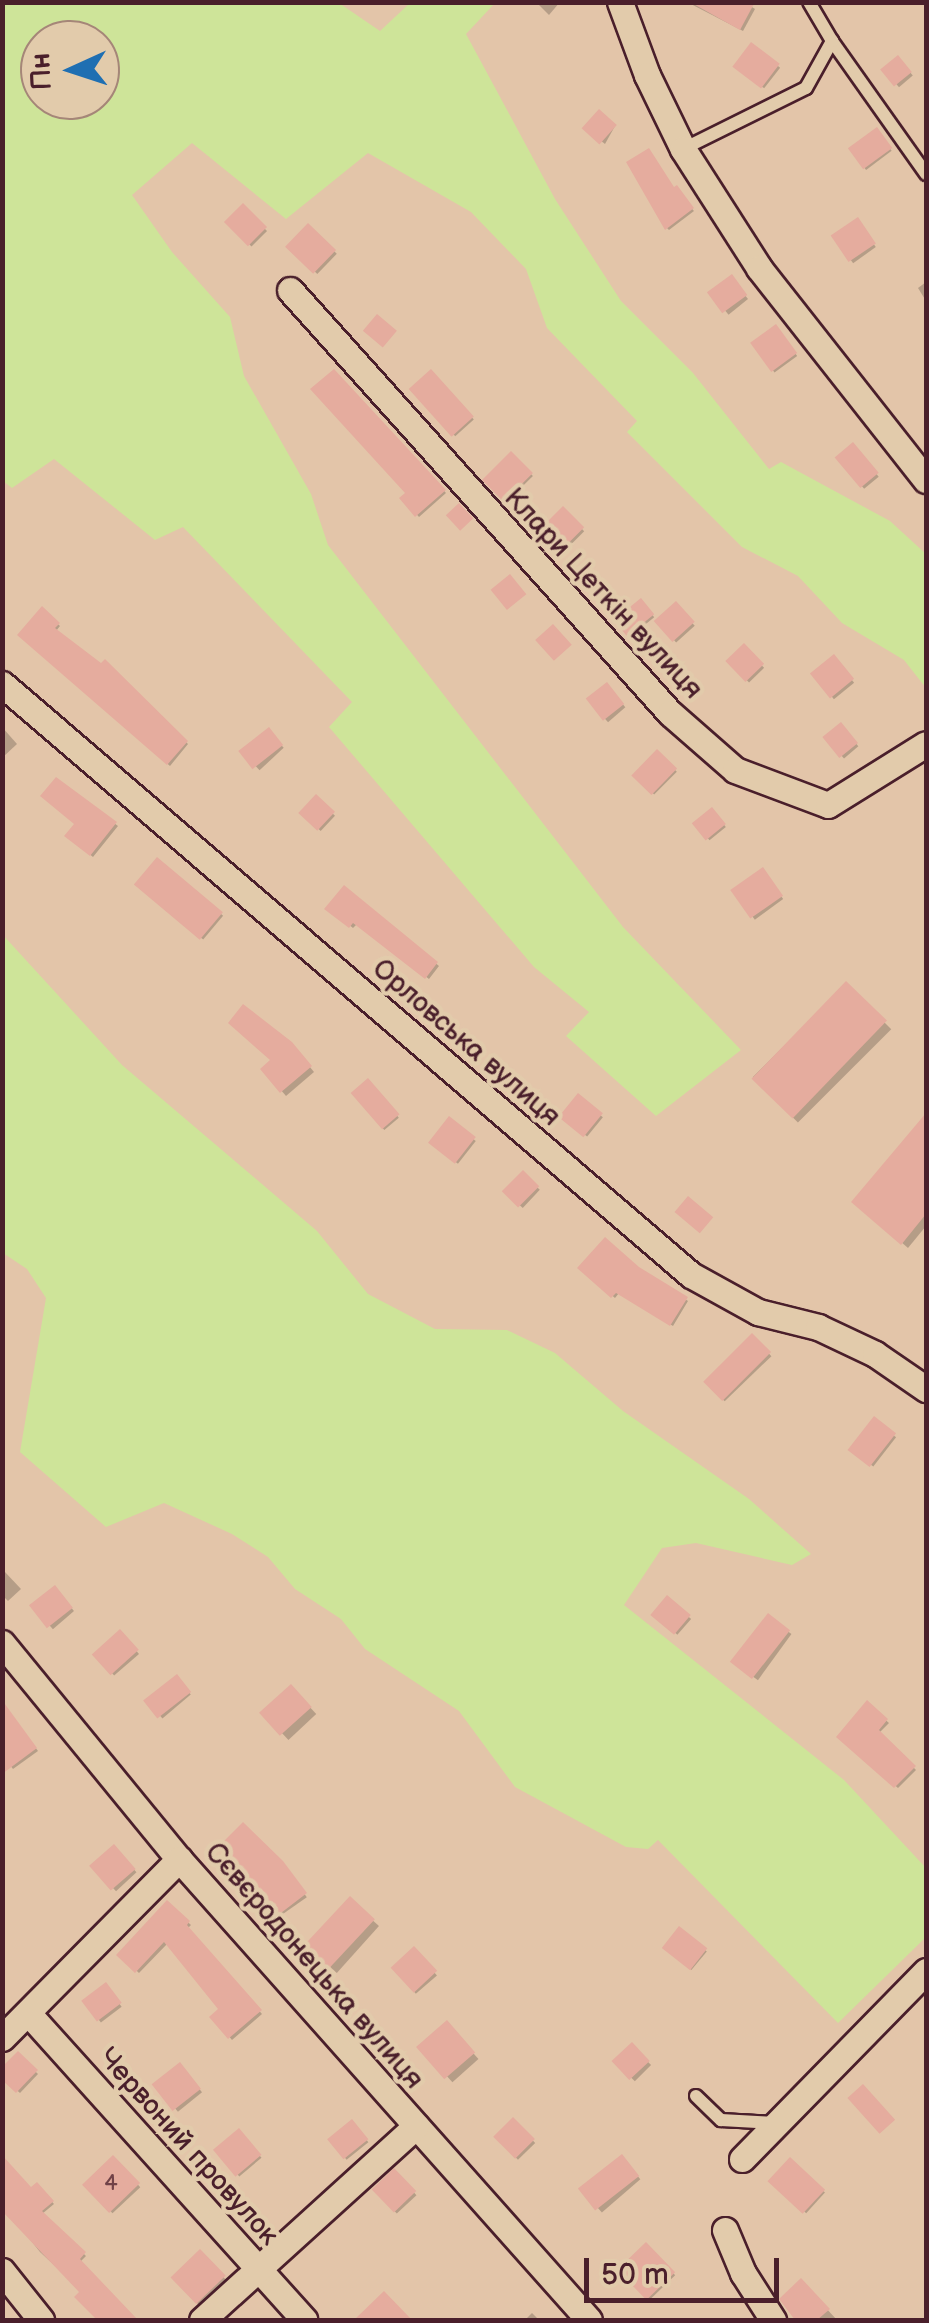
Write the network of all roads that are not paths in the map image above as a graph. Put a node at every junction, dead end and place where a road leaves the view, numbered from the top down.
1 (620, 2) edge
2 (809, 2) edge
3 (832, 41) junction
4 (683, 149) junction
5 (926, 174) edge
6 (290, 290) dead end
7 (926, 480) edge
8 (2, 684) edge
9 (926, 744) edge
10 (926, 1390) edge
11 (2, 1643) edge
12 (179, 1859) junction
13 (926, 1971) edge
14 (28, 2013) junction
15 (2, 2038) edge
16 (696, 2096) dead end
17 (777, 2123) junction
18 (416, 2126) junction
19 (742, 2160) dead end
20 (725, 2230) dead end
21 (255, 2268) junction
22 (2, 2271) edge
23 (41, 2320) edge
24 (202, 2320) edge
25 (304, 2320) edge
26 (590, 2320) edge
27 (773, 2320) edge

1 - 4 street
2 - 3 lane
3 - 4 lane
3 - 5 lane
4 - 7 street
6 - 9 street, Клари Цеткін вулиця
8 - 10 street, Орловська вулиця
11 - 12 street, Сєвєродонецька вулиця
12 - 14 street
12 - 18 street, Сєвєродонецька вулиця
13 - 17 street
14 - 15 street
14 - 21 street, Червоний провулок
16 - 17 lane
17 - 19 street
18 - 21 street
18 - 26 street, Сєвєродонецька вулиця
20 - 27 street
21 - 24 street
21 - 25 street, Червоний провулок
22 - 23 street

